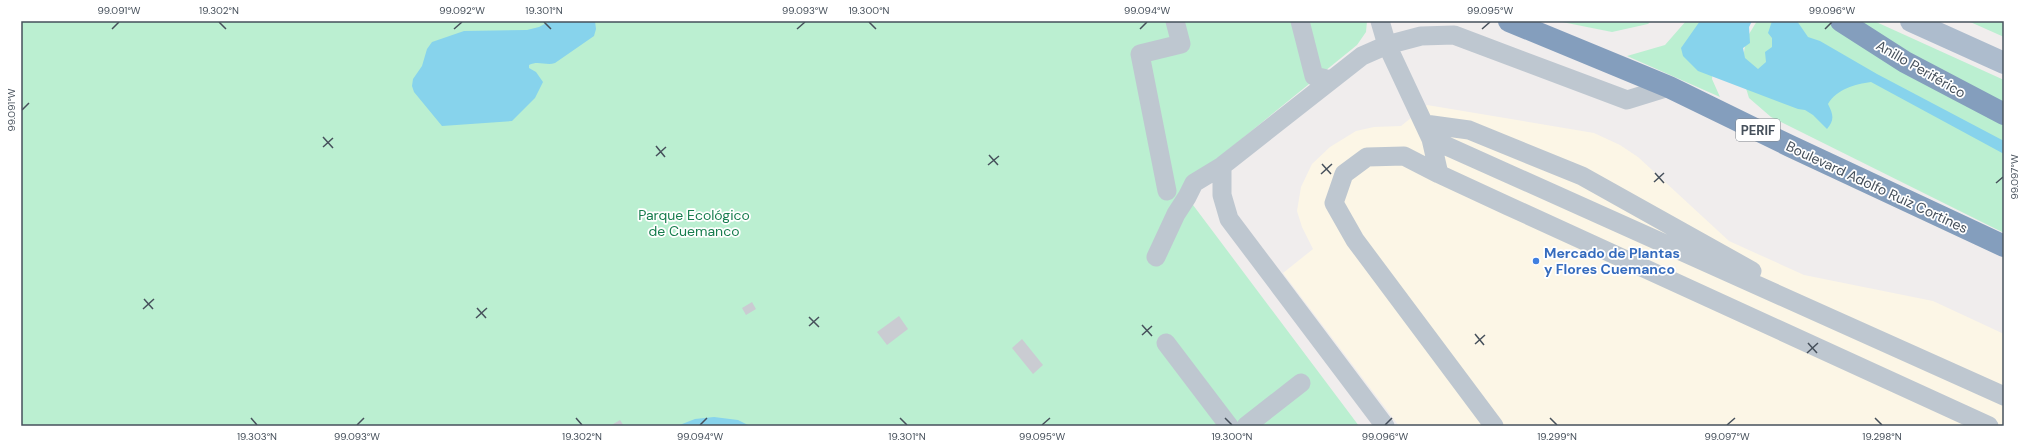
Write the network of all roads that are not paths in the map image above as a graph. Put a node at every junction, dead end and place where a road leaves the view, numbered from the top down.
1 (1176, 21) edge
2 (1300, 21) edge
3 (1380, 21) edge
4 (1509, 21) edge
5 (1911, 21) edge
6 (1842, 22) edge
7 (1387, 45) junction
8 (2004, 63) edge
9 (1331, 80) junction
10 (1669, 87) junction
11 (2004, 114) edge
12 (1428, 131) junction
13 (1543, 159) junction
14 (1222, 166) junction
15 (1439, 174) junction
16 (1531, 184) junction
17 (1596, 184) junction
18 (1167, 191) dead end
19 (1584, 208) junction
20 (2004, 246) edge
21 (1156, 257) dead end
22 (1782, 297) junction
23 (1166, 343) dead end
24 (1301, 383) dead end
25 (2004, 396) edge
26 (1229, 426) edge
27 (1246, 426) edge
28 (1385, 426) edge
29 (1494, 426) edge
30 (1990, 426) edge

1 - 18 street
2 - 9 street
3 - 7 street
4 - 10 highway, Boulevard Adolfo Ruiz Cortines / PERIF
5 - 8 main road
6 - 11 highway, Anillo Periférico
7 - 9 street
7 - 10 street
7 - 12 street
9 - 14 street
10 - 20 highway, Boulevard Adolfo Ruiz Cortines / PERIF
12 - 13 street
12 - 15 street
12 - 16 street
13 - 16 street
13 - 17 street
14 - 21 street
14 - 28 street
15 - 29 street
15 - 30 street
16 - 19 street
17 - 19 street
17 - 22 street
19 - 22 street
22 - 25 street
23 - 26 street
24 - 27 street

